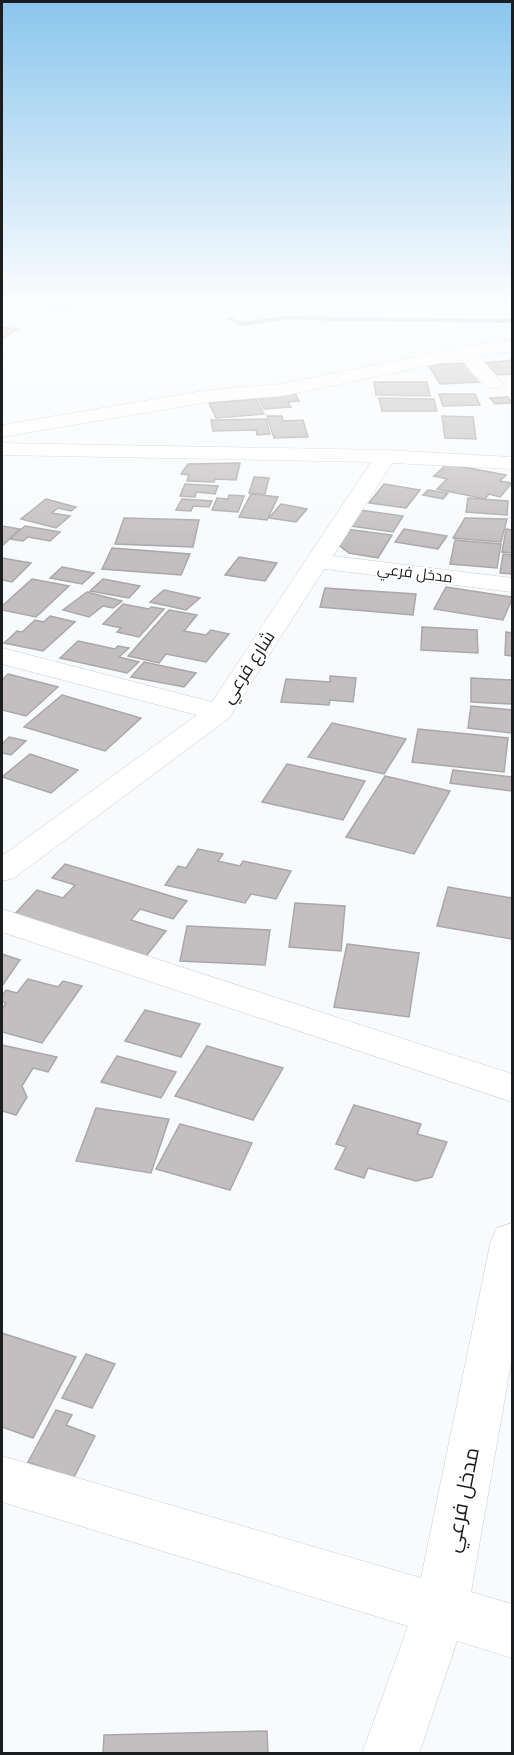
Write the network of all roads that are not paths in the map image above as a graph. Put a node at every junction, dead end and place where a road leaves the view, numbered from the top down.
1 (302, 386) edge
2 (2, 431) edge
3 (2, 449) edge
4 (386, 456) junction
5 (513, 464) edge
6 (317, 561) junction
7 (513, 585) edge
8 (2, 656) edge
9 (219, 712) junction
10 (2, 871) edge
11 (2, 920) edge
12 (513, 1088) edge
13 (513, 1240) edge
14 (2, 1479) edge
15 (441, 1610) junction
16 (513, 1631) edge
17 (390, 1754) edge

1 - 2 street
3 - 4 street
4 - 5 street
4 - 6 street, شارع فرعي
6 - 7 street, مدخل فرعي
6 - 9 street, شارع فرعي
8 - 9 street
9 - 10 street, شارع فرعي
11 - 12 street
13 - 15 street, مدخل فرعي
14 - 15 street
15 - 16 street
15 - 17 street, مدخل فرعي

